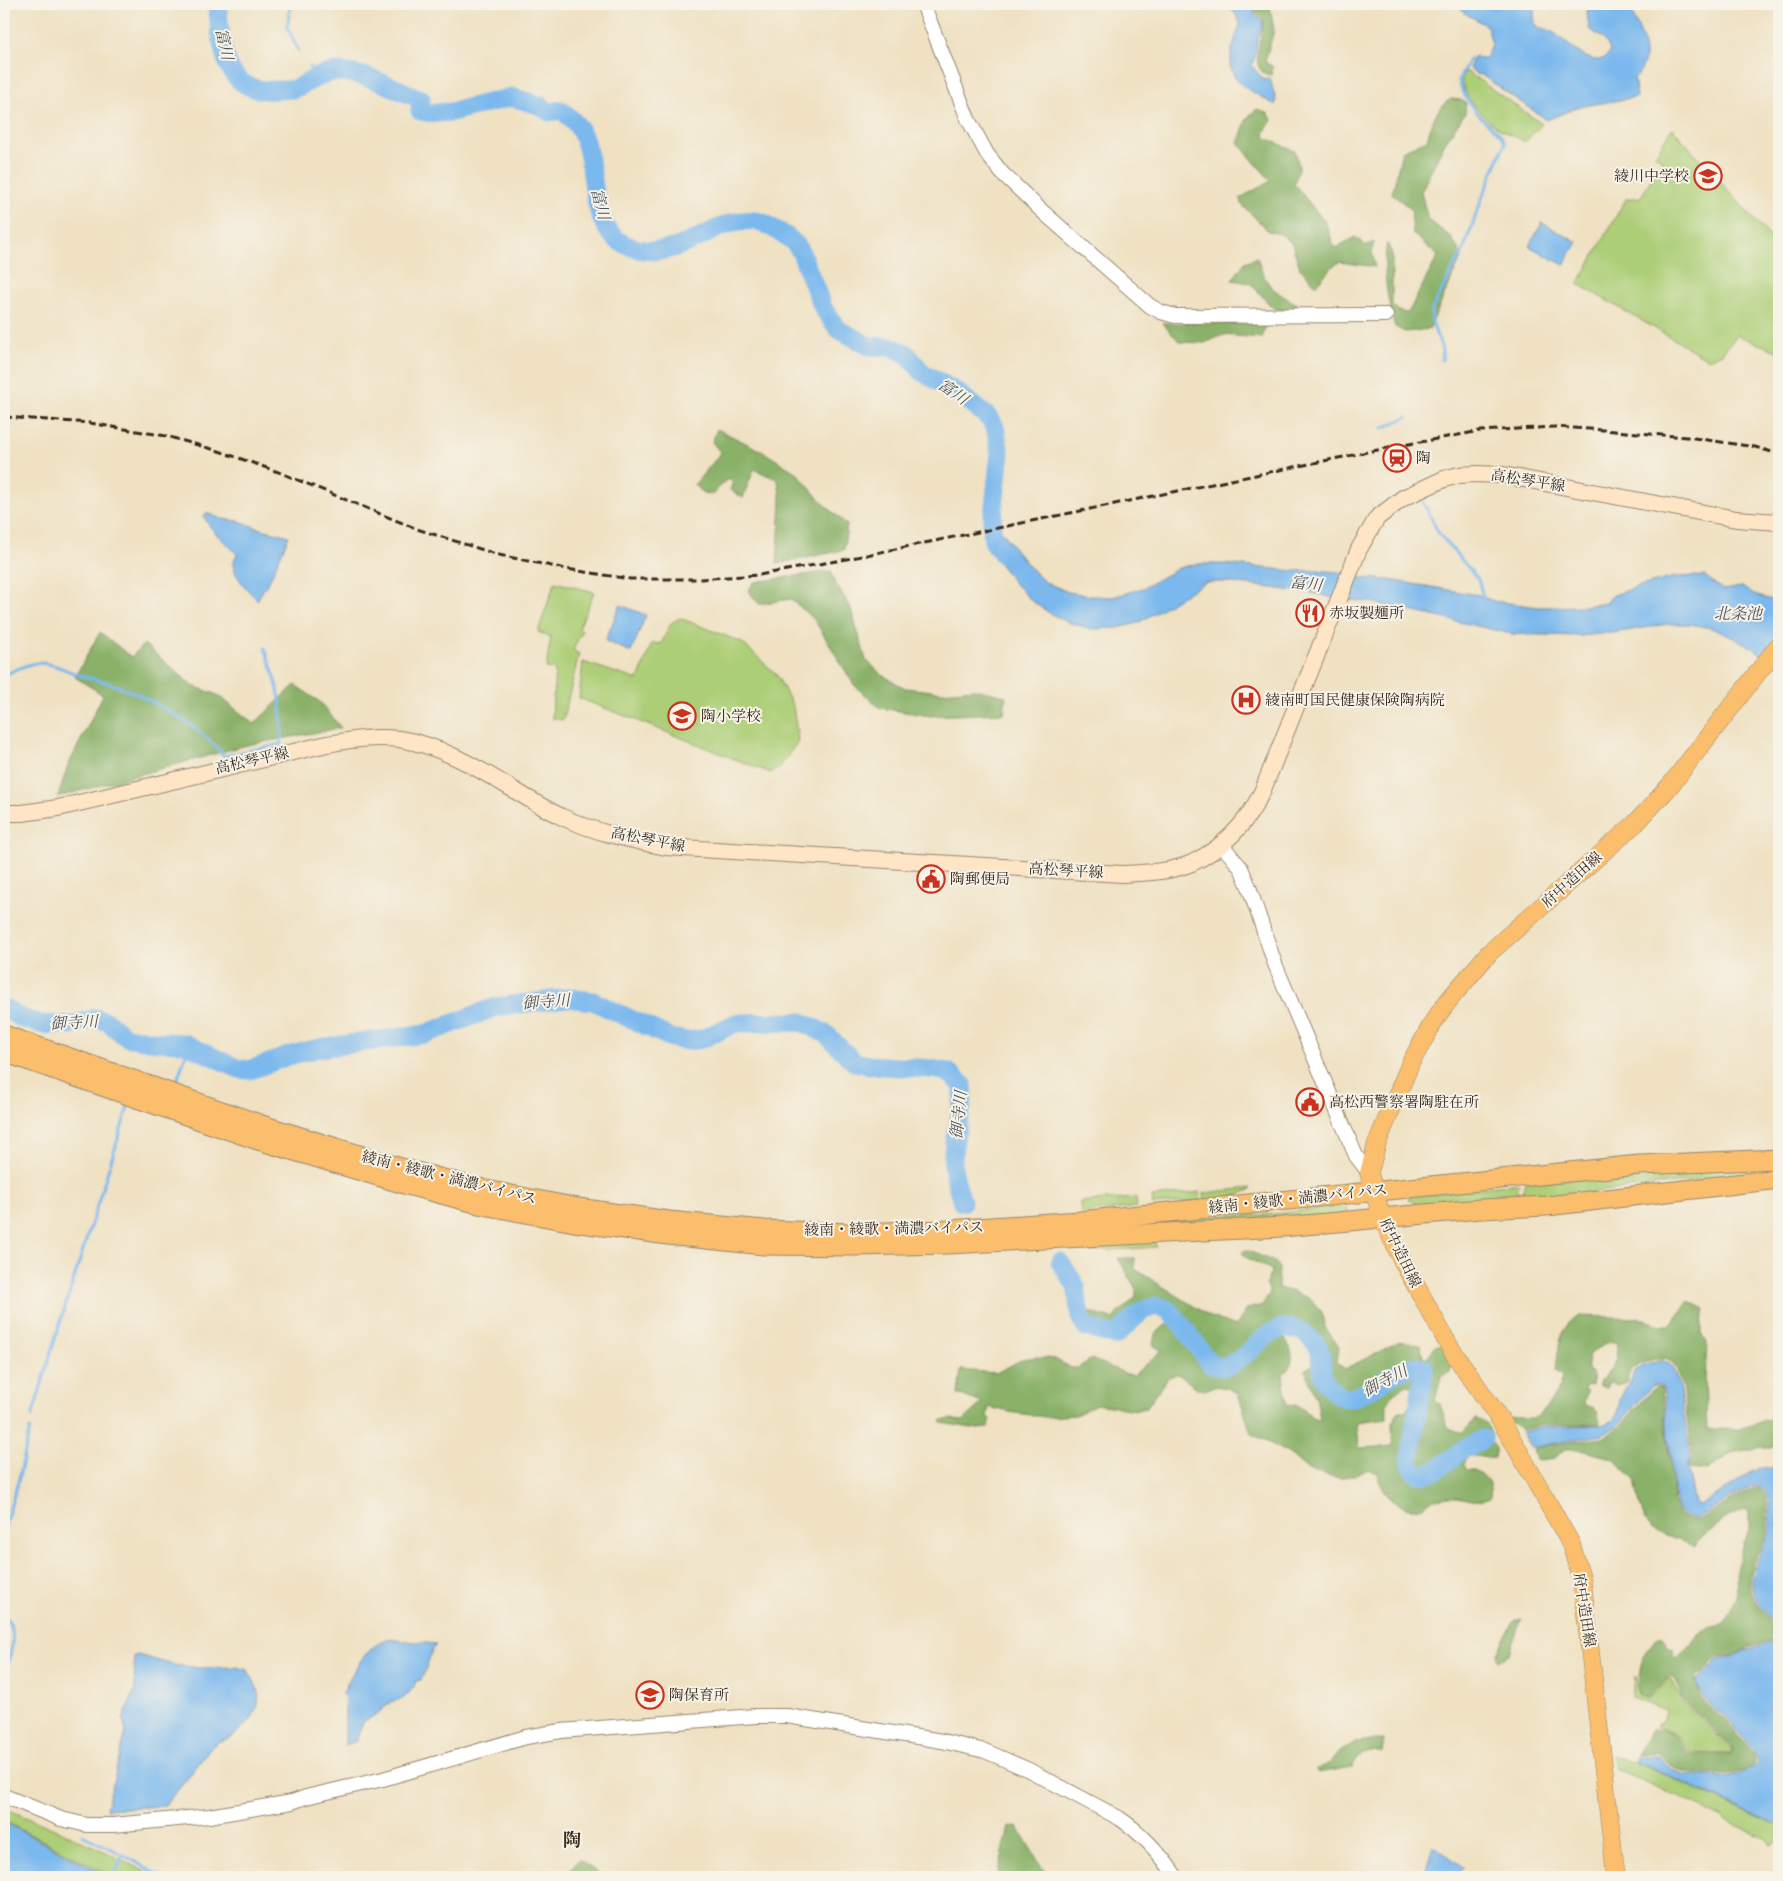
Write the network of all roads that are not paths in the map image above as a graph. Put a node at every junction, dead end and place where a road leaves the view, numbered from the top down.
1 (923, 4) edge
2 (1386, 315) dead end
3 (1779, 522) edge
4 (1779, 645) edge
5 (4, 813) edge
6 (1222, 845) junction
7 (6, 1048) edge
8 (1779, 1159) edge
9 (1369, 1172) junction
10 (1779, 1179) edge
11 (1374, 1191) junction
12 (1382, 1218) junction
13 (1081, 1229) junction
14 (4, 1796) edge
15 (1176, 1877) edge
16 (1616, 1877) edge

1 - 2 street
3 - 6 main road, 高松琴平線
4 - 9 main road, 府中造田線
5 - 6 main road, 高松琴平線
6 - 9 street
7 - 13 highway, 綾南・綾歌・満濃バイパス
8 - 11 highway, 綾南・綾歌・満濃バイパス
9 - 11 main road, 府中造田線
10 - 12 highway, 綾南・綾歌・満濃バイパス
11 - 12 main road, 府中造田線
11 - 13 highway, 綾南・綾歌・満濃バイパス
12 - 13 highway, 綾南・綾歌・満濃バイパス
12 - 16 main road, 府中造田線
14 - 15 street

